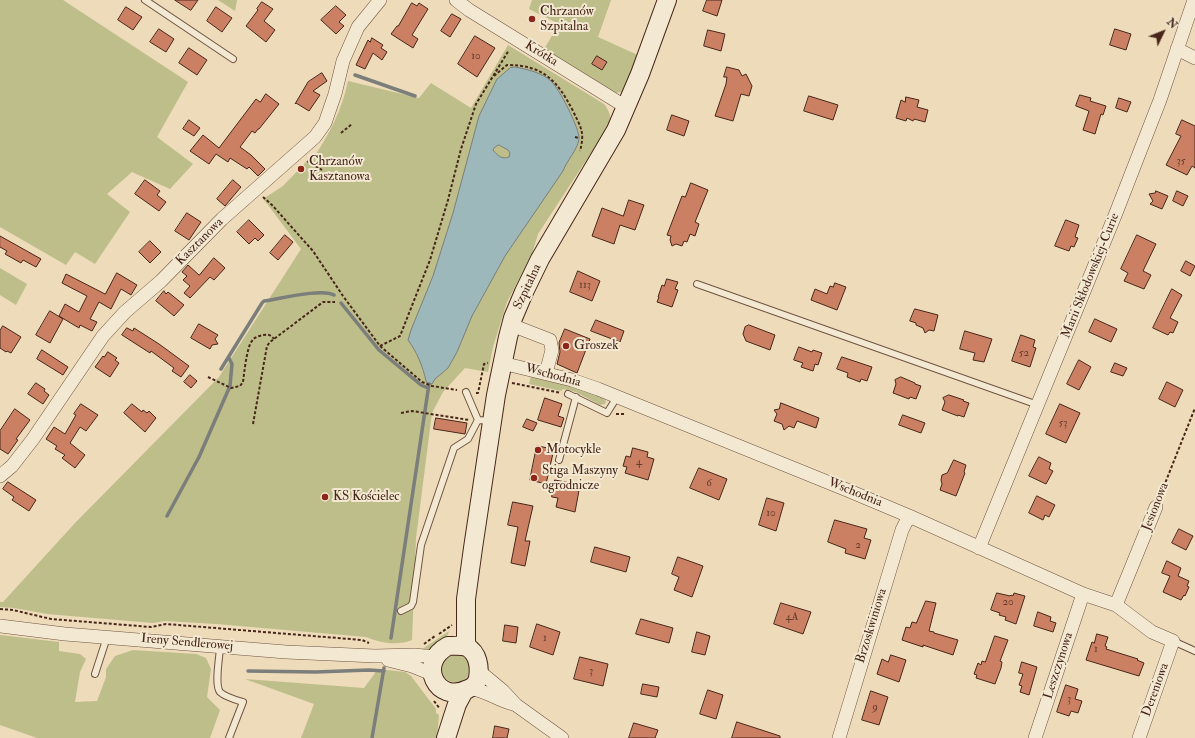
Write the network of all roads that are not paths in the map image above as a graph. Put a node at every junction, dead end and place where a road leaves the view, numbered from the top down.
1 (145, 0) edge
2 (380, 0) edge
3 (456, 0) edge
4 (667, 0) edge
5 (1194, 0) edge
6 (1177, 49) junction
7 (1195, 58) edge
8 (233, 59) dead end
9 (626, 107) junction
10 (697, 284) dead end
11 (519, 328) dead end
12 (502, 363) junction
13 (546, 373) junction
14 (466, 392) road end
15 (564, 394) road end
16 (576, 397) junction
17 (617, 397) junction
18 (1038, 405) junction
19 (485, 421) junction
20 (559, 460) dead end
21 (0, 476) edge
22 (1156, 507) road end
23 (909, 516) junction
24 (979, 548) junction
25 (1083, 594) junction
26 (466, 599) junction
27 (1116, 605) junction
28 (401, 611) dead end
29 (0, 626) edge
30 (107, 637) junction
31 (1174, 641) junction
32 (220, 646) junction
33 (467, 647) junction
34 (1195, 651) edge
35 (439, 659) junction
36 (478, 671) junction
37 (95, 674) dead end
38 (460, 690) junction
39 (516, 704) junction
40 (229, 738) edge
41 (445, 738) edge
42 (562, 738) edge
43 (839, 738) edge
44 (1035, 738) edge
45 (1139, 738) edge

1 - 8 lane
2 - 21 street, Kasztanowa
3 - 9 street, Krótka
4 - 9 main road, Szpitalna
5 - 6 street, Marii Skłodowskiej-Curie
6 - 7 street
6 - 18 street, Marii Skłodowskiej-Curie
9 - 12 main road, Szpitalna
10 - 18 lane
11 - 13 street
12 - 13 street, Wschodnia
12 - 19 main road, Szpitalna
13 - 17 street, Wschodnia
14 - 19 lane
15 - 16 lane
16 - 17 lane
16 - 20 lane
17 - 23 street, Wschodnia
18 - 24 street, Marii Skłodowskiej-Curie
19 - 26 main road, Szpitalna
19 - 28 lane
22 - 27 street, Jesionowa
23 - 24 street, Wschodnia
23 - 43 street, Brzoskwiniowa
24 - 25 street, Wschodnia
25 - 27 street, Wschodnia
25 - 44 street, Leszczynowa
26 - 33 main road, Szpitalna
26 - 35 main road, Szpitalna
27 - 31 street, Wschodnia
29 - 30 street, Ireny Sendlerowej
30 - 32 street, Ireny Sendlerowej
30 - 37 lane
31 - 34 lane, Wschodnia
31 - 45 street, Dereniowa
32 - 35 street, Ireny Sendlerowej
32 - 40 lane
33 - 35 main road
33 - 36 main road
35 - 38 main road
36 - 38 main road
36 - 39 street
38 - 39 street
38 - 41 main road
39 - 42 street

